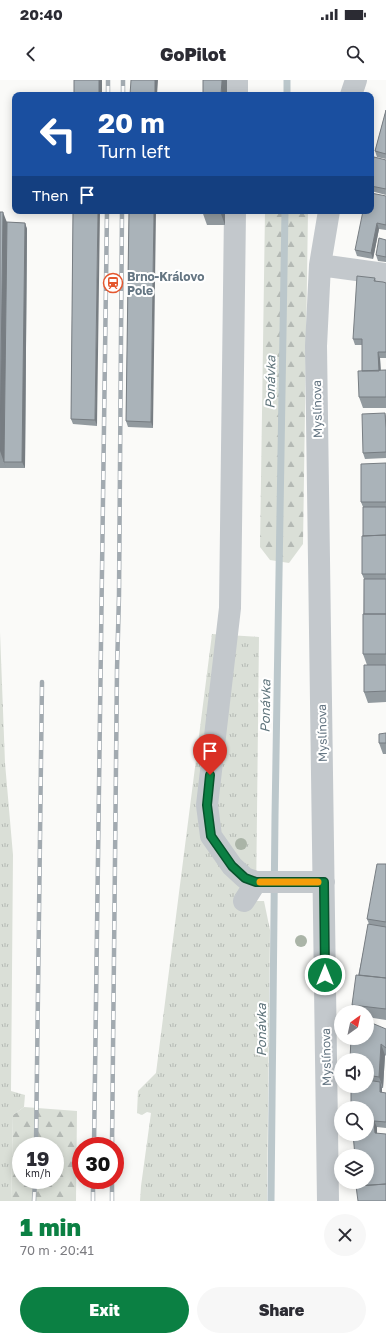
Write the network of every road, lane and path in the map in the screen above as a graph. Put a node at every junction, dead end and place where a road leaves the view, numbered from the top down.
1 (237, 80) edge
2 (356, 80) edge
3 (237, 92) edge
4 (351, 92) edge
5 (235, 214) edge
6 (328, 214) edge
7 (320, 265) junction
8 (386, 274) edge
9 (256, 882) junction
10 (324, 882) junction
11 (244, 901) dead end
12 (328, 1201) edge

1 - 3 street
2 - 4 street
5 - 9 street
6 - 7 street, Myslínova
7 - 8 street
7 - 10 street, Myslínova
9 - 10 street
9 - 11 street
10 - 12 street, Myslínova

